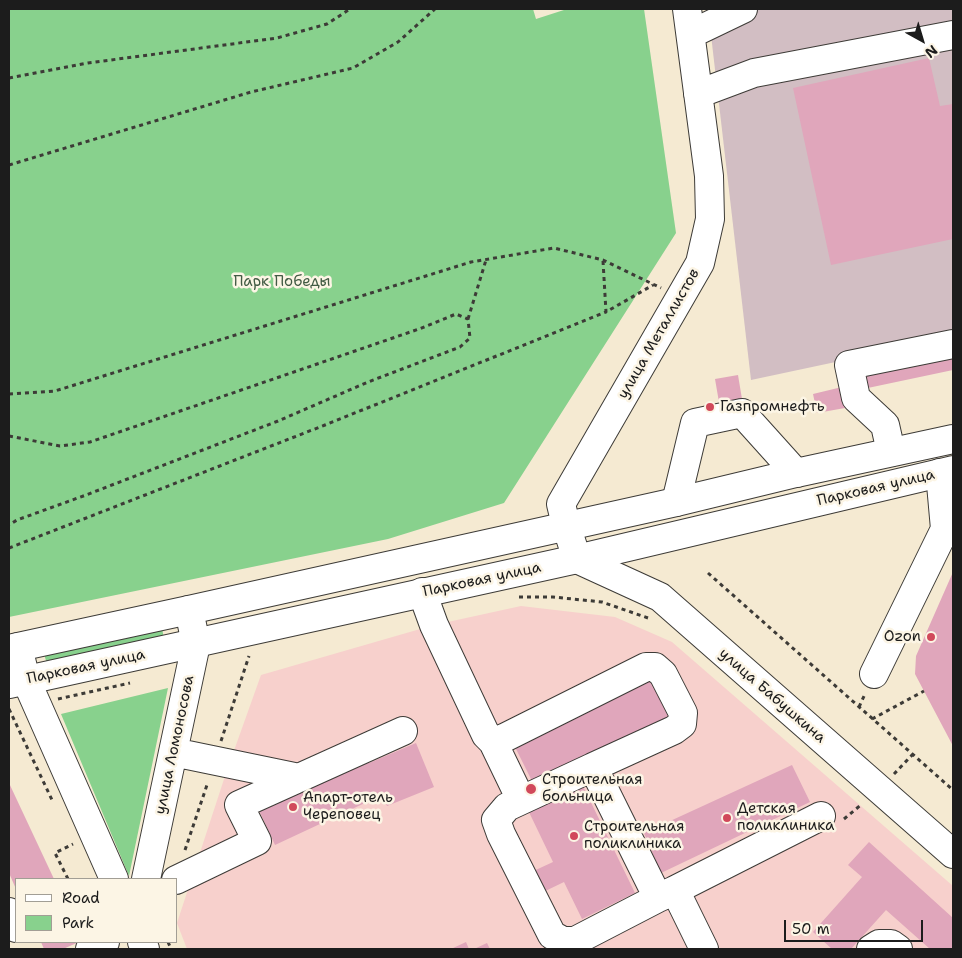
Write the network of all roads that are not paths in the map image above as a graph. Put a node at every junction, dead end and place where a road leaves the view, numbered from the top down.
1 (743, 9) edge
2 (689, 22) edge
3 (953, 35) edge
4 (698, 94) junction
5 (953, 344) edge
6 (953, 439) edge
7 (892, 452) junction
8 (947, 472) edge
9 (796, 473) junction
10 (676, 502) junction
11 (566, 525) junction
12 (577, 559) junction
13 (422, 592) junction
14 (189, 610) junction
15 (196, 644) junction
16 (13, 648) edge
17 (874, 674) dead end
18 (24, 689) edge
19 (403, 731) dead end
20 (493, 742) junction
21 (173, 752) junction
22 (593, 767) junction
23 (299, 778) junction
24 (521, 800) junction
25 (821, 816) dead end
26 (953, 854) edge
27 (114, 878) edge
28 (146, 878) edge
29 (178, 879) edge
30 (666, 894) junction
31 (9, 912) edge
32 (15, 926) edge
33 (103, 943) edge
34 (90, 949) edge
35 (704, 949) edge
36 (872, 949) edge
37 (898, 949) edge

1 - 2 main road
2 - 4 main road, улица Металлистов
3 - 4 main road
4 - 11 main road, улица Металлистов
5 - 7 main road
6 - 7 main road, Парковая улица
7 - 9 main road, Парковая улица
8 - 12 main road, Парковая улица
8 - 17 main road
9 - 10 main road, Парковая улица
9 - 10 main road
10 - 11 main road, Парковая улица
11 - 12 main road, улица Металлистов
11 - 14 main road, Парковая улица
12 - 13 main road, Парковая улица
12 - 26 main road, улица Бабушкина
13 - 15 main road, Парковая улица
13 - 20 main road
14 - 15 main road, улица Ломоносова
14 - 16 main road, Парковая улица
15 - 18 main road, Парковая улица
15 - 21 main road, улица Ломоносова
16 - 18 main road
18 - 27 main road
19 - 23 main road
20 - 22 main road
20 - 24 main road
21 - 23 main road
21 - 28 main road, улица Ломоносова
22 - 24 main road
22 - 30 main road
23 - 29 main road
24 - 30 main road
25 - 30 main road
30 - 35 main road
31 - 32 main road
33 - 34 main road
36 - 37 main road

